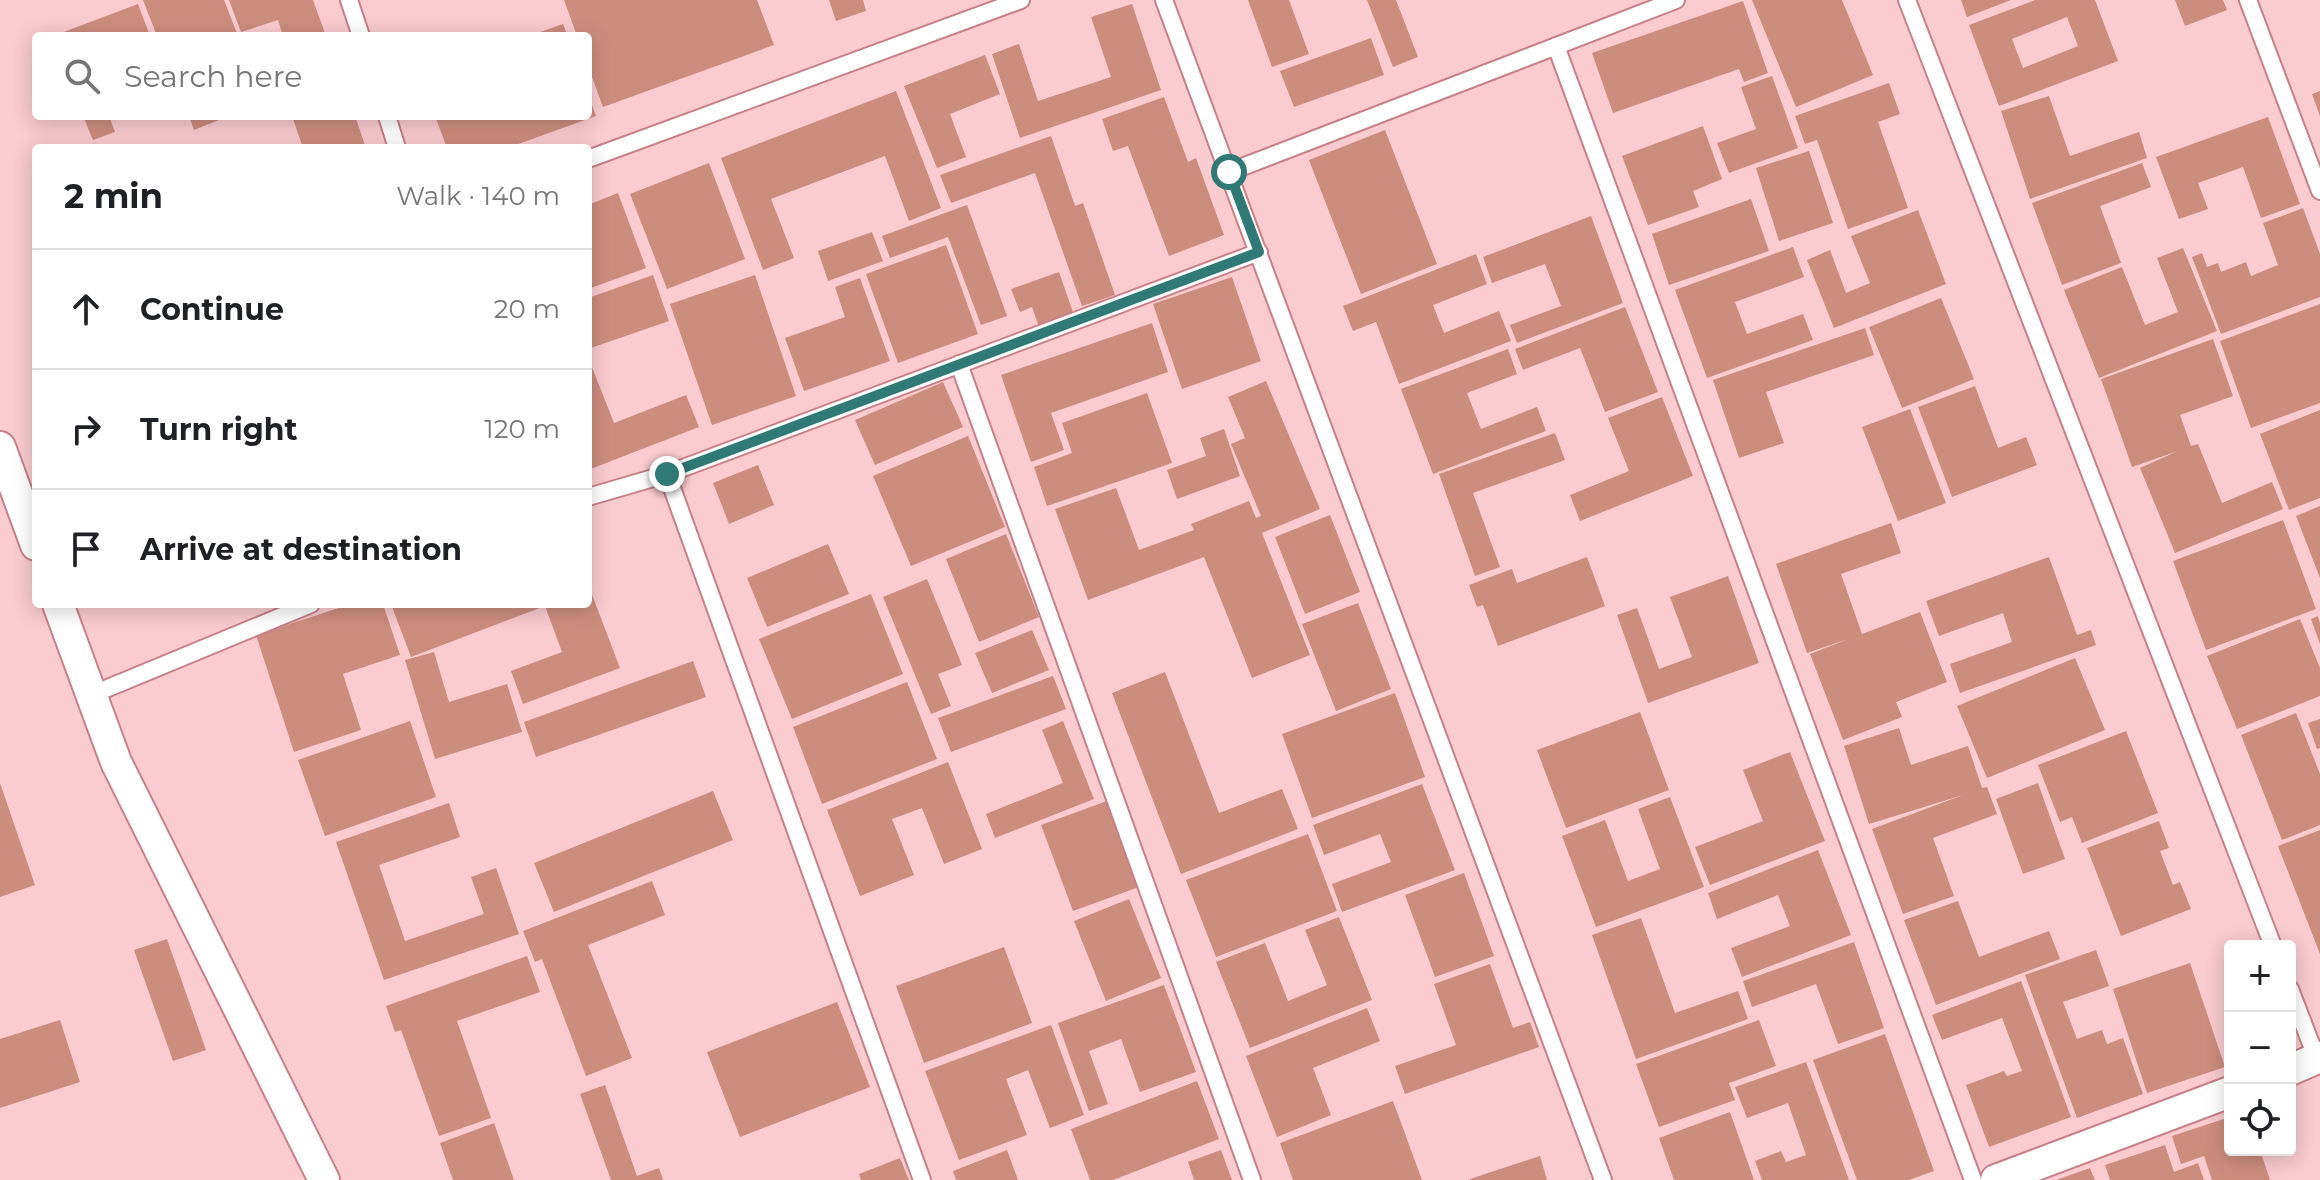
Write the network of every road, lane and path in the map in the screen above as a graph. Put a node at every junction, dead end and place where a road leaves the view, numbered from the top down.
1 (349, 0) edge
2 (1021, 0) edge
3 (1164, 0) edge
4 (1676, 0) edge
5 (1907, 0) edge
6 (2248, 0) edge
7 (360, 32) edge
8 (1556, 46) junction
9 (388, 120) edge
10 (396, 144) edge
11 (592, 158) edge
12 (1229, 172) junction
13 (2320, 191) edge
14 (1259, 252) junction
15 (959, 364) junction
16 (0, 447) edge
17 (667, 474) junction
18 (592, 496) edge
19 (32, 534) edge
20 (59, 608) edge
21 (301, 608) edge
22 (91, 695) junction
23 (2271, 940) edge
24 (2296, 1009) edge
25 (2312, 1063) edge
26 (2224, 1094) edge
27 (324, 1180) edge
28 (922, 1180) edge
29 (1252, 1180) edge
30 (1603, 1180) edge
31 (1973, 1180) edge
32 (1996, 1180) edge

1 - 7 lane
2 - 11 lane
3 - 12 lane
4 - 8 lane
5 - 23 lane
6 - 13 lane
8 - 12 lane
8 - 31 lane
9 - 10 lane
12 - 14 lane
14 - 15 lane
14 - 30 lane
15 - 17 lane
15 - 29 lane
16 - 19 street
17 - 18 lane
17 - 28 lane
20 - 22 street
21 - 22 lane
22 - 27 street
24 - 25 lane
26 - 32 street

